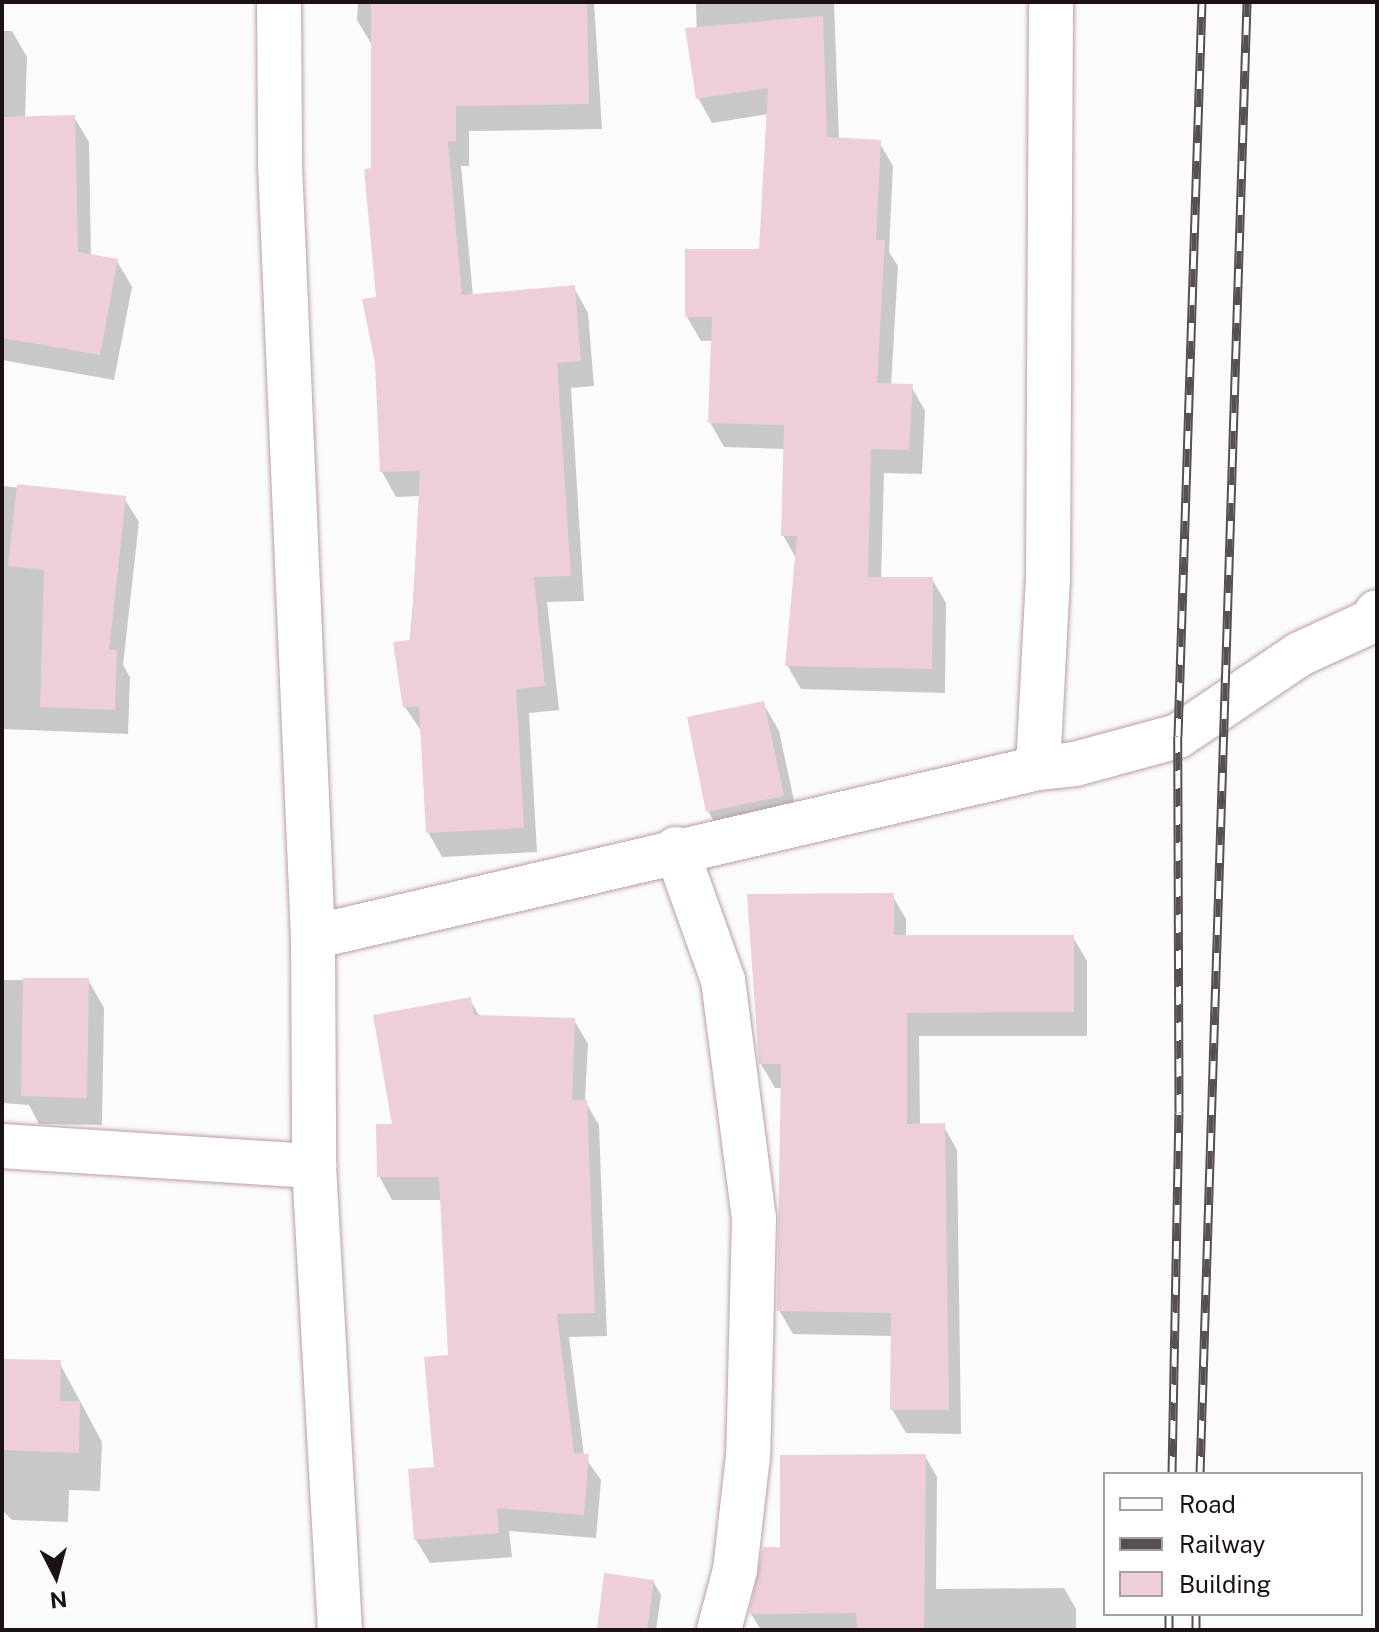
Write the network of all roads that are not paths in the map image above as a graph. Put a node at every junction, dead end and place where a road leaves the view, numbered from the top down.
1 (279, 2) edge
2 (1051, 2) edge
3 (1377, 612) edge
4 (1038, 768) junction
5 (676, 849) junction
6 (313, 937) junction
7 (2, 1146) edge
8 (314, 1166) junction
9 (340, 1630) edge
10 (719, 1630) edge

1 - 6 street
2 - 4 street
3 - 4 street
4 - 5 street
5 - 6 street
5 - 10 street
6 - 8 street
7 - 8 street
8 - 9 street

